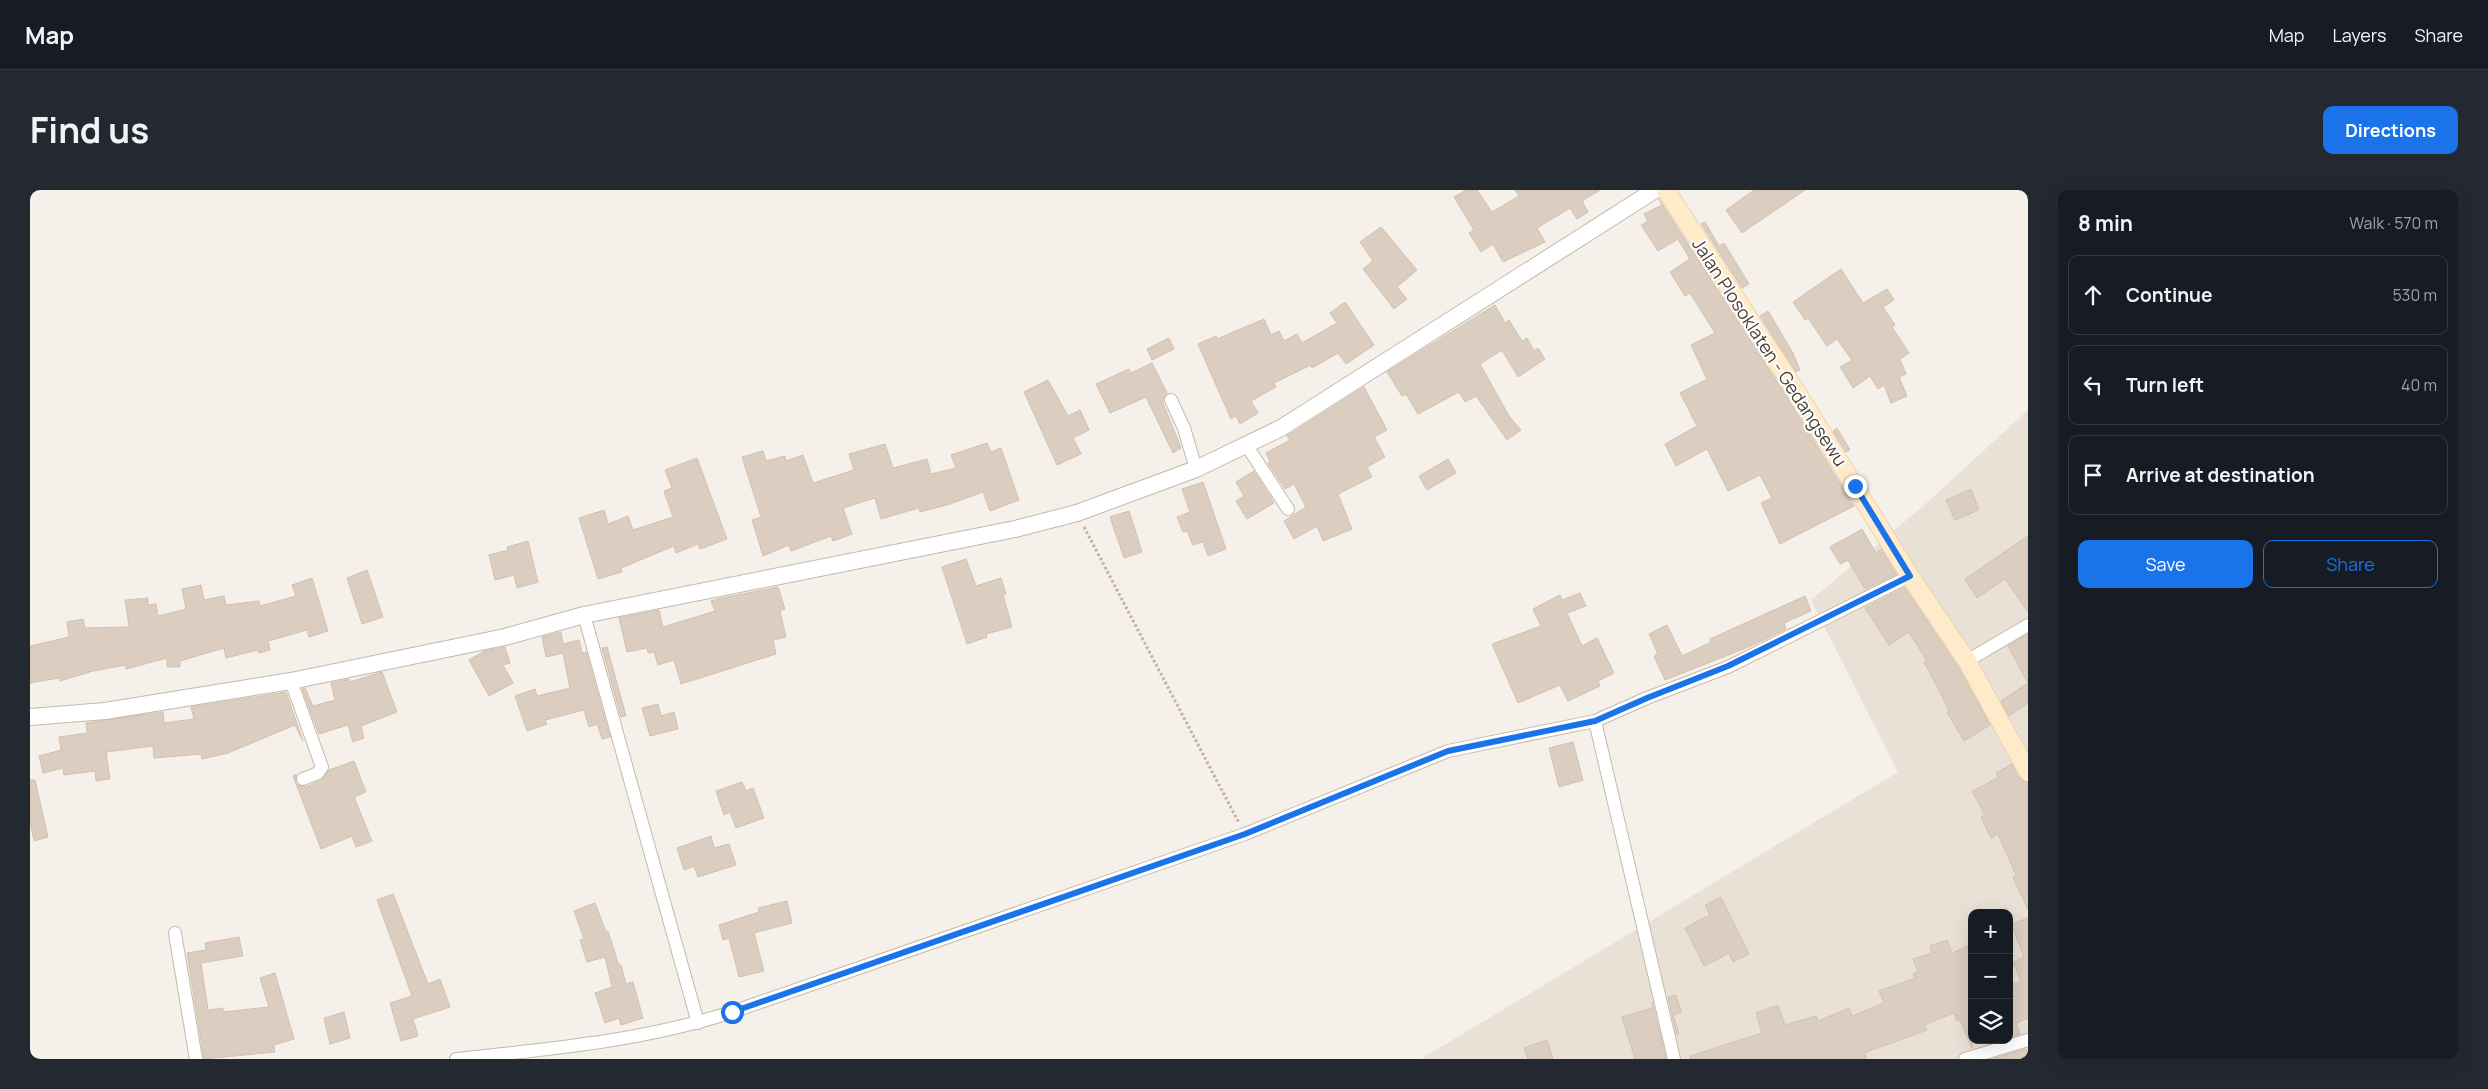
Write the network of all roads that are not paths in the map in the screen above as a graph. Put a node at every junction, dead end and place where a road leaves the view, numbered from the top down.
1 (1655, 190) edge
2 (1666, 190) edge
3 (1171, 400) dead end
4 (1247, 446) junction
5 (1196, 469) junction
6 (1288, 510) dead end
7 (1910, 576) junction
8 (584, 615) junction
9 (2028, 625) edge
10 (1967, 661) junction
11 (291, 681) junction
12 (30, 717) edge
13 (1595, 721) junction
14 (2028, 772) edge
15 (303, 780) dead end
16 (175, 933) dead end
17 (698, 1023) junction
18 (2028, 1040) edge
19 (196, 1059) edge
20 (456, 1059) edge
21 (1674, 1059) edge
22 (1965, 1059) edge

1 - 4 street
2 - 7 main road, Jalan Plosoklaten - Gedangsewu
3 - 5 street
4 - 5 street
4 - 6 street
5 - 8 street
7 - 10 main road, Jalan Plosoklaten - Gedangsewu
7 - 13 street
8 - 11 street
8 - 17 street
9 - 10 street
10 - 14 main road, Jalan Plosoklaten - Gedangsewu
11 - 12 street
11 - 15 street
13 - 17 street
13 - 21 street
16 - 19 street
17 - 20 street
18 - 22 street

